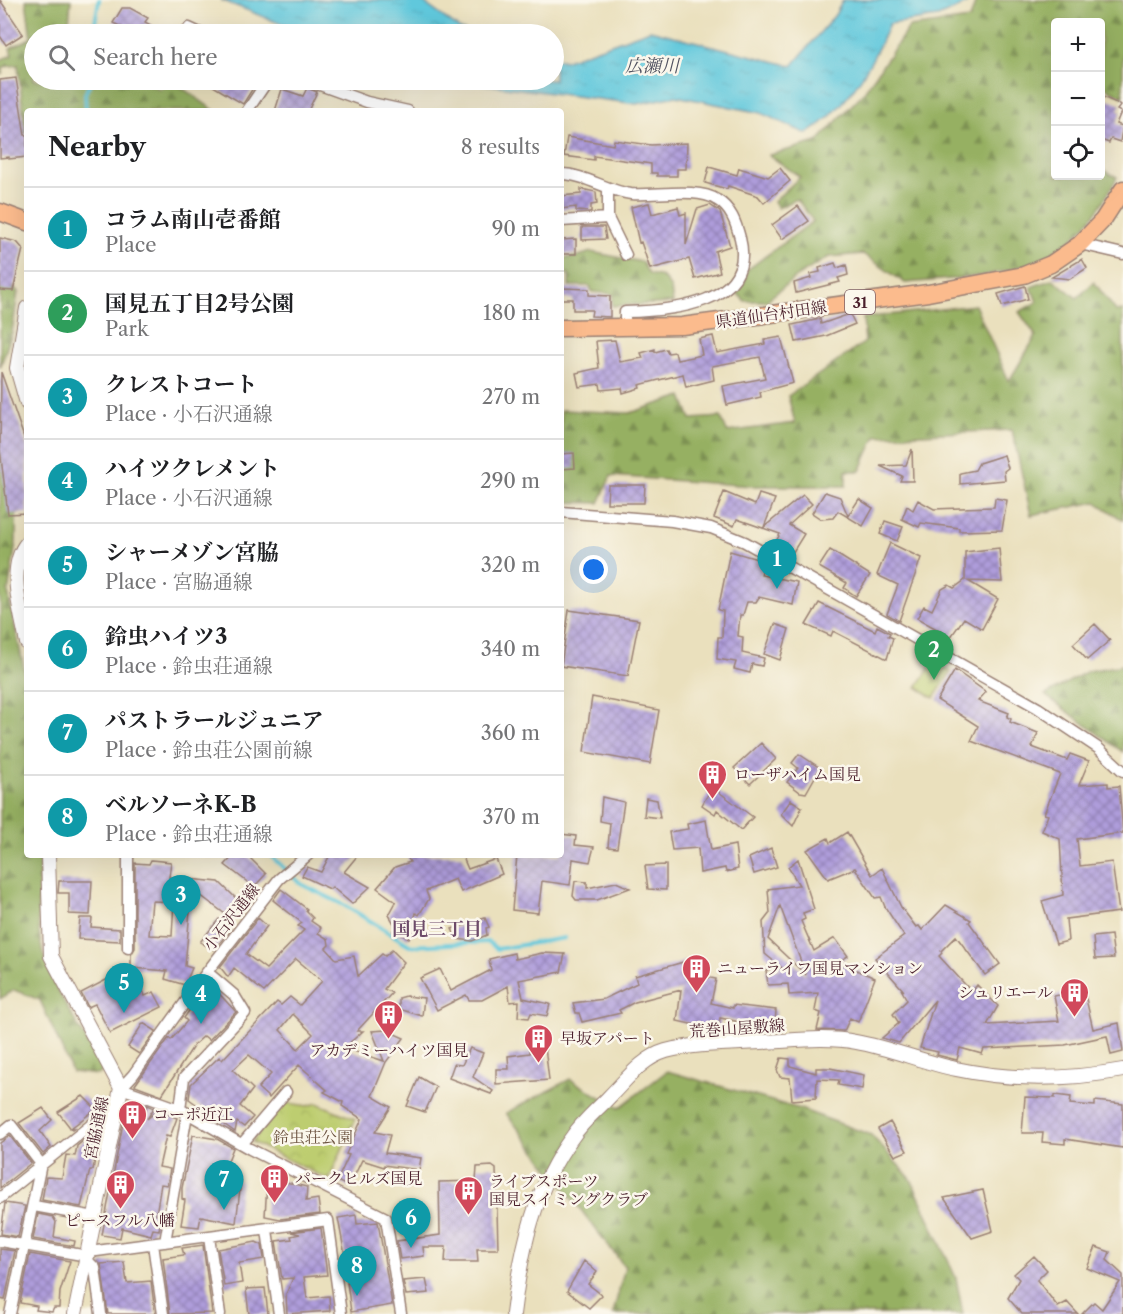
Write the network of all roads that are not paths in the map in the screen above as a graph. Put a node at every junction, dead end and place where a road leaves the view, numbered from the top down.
1 (261, 90) edge
2 (334, 90) edge
3 (249, 108) edge
4 (394, 108) edge
5 (564, 174) edge
6 (608, 189) junction
7 (1123, 189) edge
8 (0, 213) edge
9 (608, 218) junction
10 (24, 221) edge
11 (564, 221) edge
12 (1080, 244) junction
13 (1123, 254) edge
14 (626, 255) dead end
15 (24, 326) edge
16 (564, 328) edge
17 (625, 329) junction
18 (24, 392) edge
19 (564, 512) edge
20 (24, 547) edge
21 (24, 622) edge
22 (1123, 771) edge
23 (48, 858) edge
24 (128, 858) edge
25 (305, 858) edge
26 (128, 948) dead end
27 (207, 972) junction
28 (1123, 1070) edge
29 (121, 1088) junction
30 (286, 1092) dead end
31 (183, 1111) junction
32 (115, 1112) junction
33 (0, 1134) edge
34 (242, 1144) junction
35 (41, 1164) junction
36 (0, 1198) edge
37 (34, 1206) junction
38 (94, 1217) junction
39 (267, 1230) junction
40 (209, 1237) junction
41 (0, 1241) edge
42 (159, 1243) junction
43 (25, 1247) junction
44 (88, 1256) junction
45 (10, 1314) edge
46 (75, 1314) edge
47 (101, 1314) edge
48 (163, 1314) edge
49 (220, 1314) edge
50 (279, 1314) edge
51 (341, 1314) edge
52 (401, 1314) edge
53 (513, 1314) edge

1 - 3 street
2 - 4 street
5 - 6 street
6 - 9 street
6 - 17 street
7 - 12 main road, 県道仙台村田線 / 31
8 - 10 main road
9 - 11 street
9 - 14 street
12 - 13 street
12 - 17 main road, 県道仙台村田線 / 31
15 - 18 street
16 - 17 main road, 県道仙台村田線 / 31
19 - 22 street
20 - 21 street
23 - 29 street, 宮脇通線
24 - 26 street
25 - 27 street, 小石沢通線
27 - 29 street, 小石沢通線
27 - 31 street
28 - 53 street, 荒巻山屋敷線
29 - 31 street
29 - 32 street, 宮脇通線
30 - 34 street
31 - 34 street
31 - 42 street
32 - 35 street
32 - 38 street, 宮脇通線
33 - 35 street
34 - 52 street
35 - 36 street
35 - 37 street
37 - 38 street
37 - 43 street
38 - 44 street, 宮脇通線
39 - 40 street
39 - 50 street
39 - 51 street
40 - 42 street
40 - 49 street
41 - 43 street
42 - 44 street
42 - 48 street
43 - 44 street
43 - 45 street
44 - 46 street, 宮脇通線
44 - 47 street

